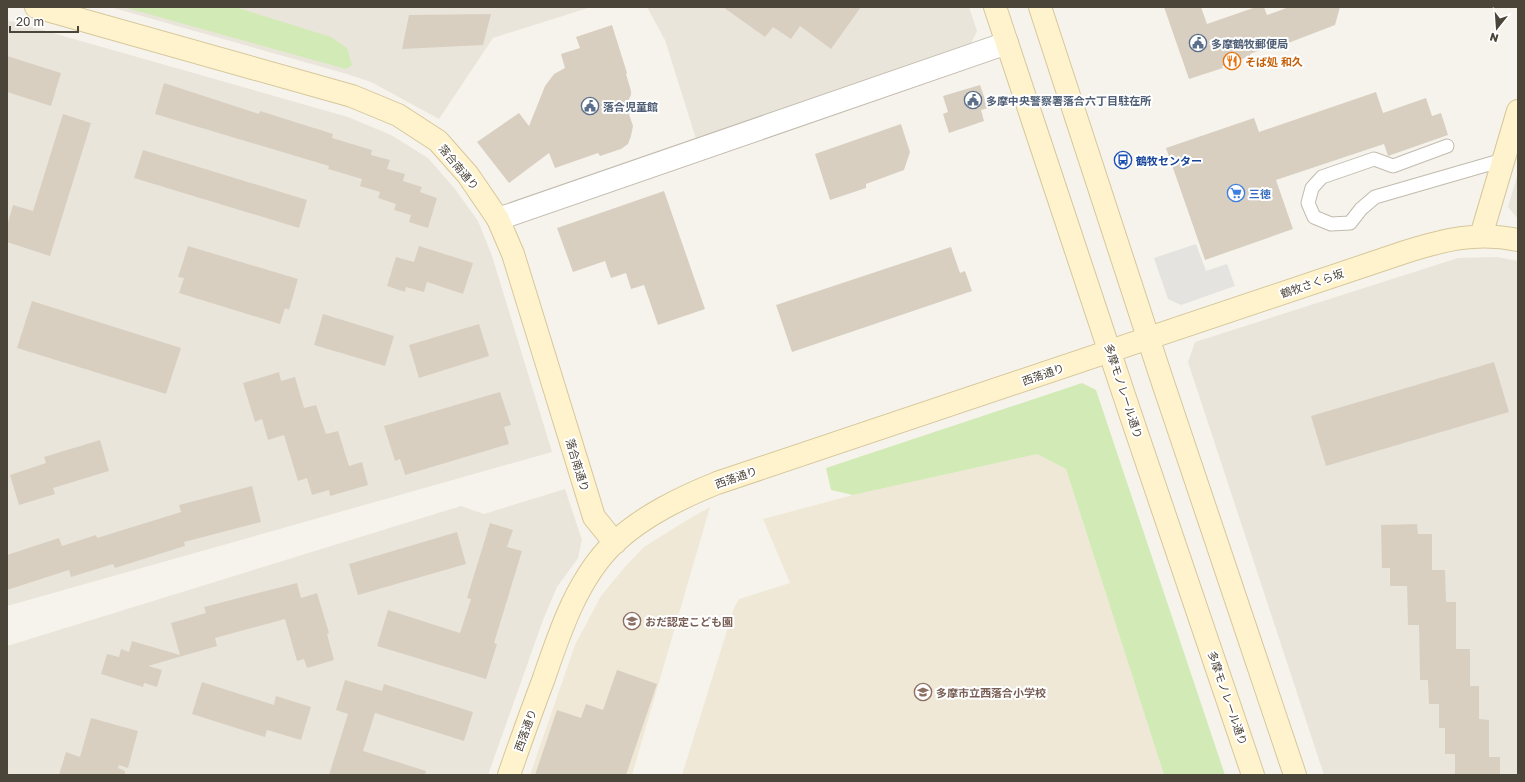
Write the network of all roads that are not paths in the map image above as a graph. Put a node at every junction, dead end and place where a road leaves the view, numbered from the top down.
1 (36, 7) edge
2 (995, 7) edge
3 (1040, 7) edge
4 (1007, 43) junction
5 (1518, 111) edge
6 (1447, 146) dead end
7 (1503, 160) junction
8 (498, 219) junction
9 (1481, 236) junction
10 (1518, 240) edge
11 (1148, 338) junction
12 (1111, 351) junction
13 (615, 542) junction
14 (509, 775) edge
15 (1253, 775) edge
16 (1295, 775) edge

1 - 8 street, 落合南通り
2 - 4 street, 多摩モノレール通り
3 - 11 street
4 - 8 street
4 - 12 street, 多摩モノレール通り
5 - 7 street
6 - 7 lane
7 - 9 street
8 - 13 street, 落合南通り
9 - 10 street, 鶴牧さくら坂
9 - 11 street, 鶴牧さくら坂
11 - 12 street, 鶴牧さくら坂
11 - 16 street
12 - 13 street, 西落通り
12 - 15 street, 多摩モノレール通り
13 - 14 street, 西落通り

